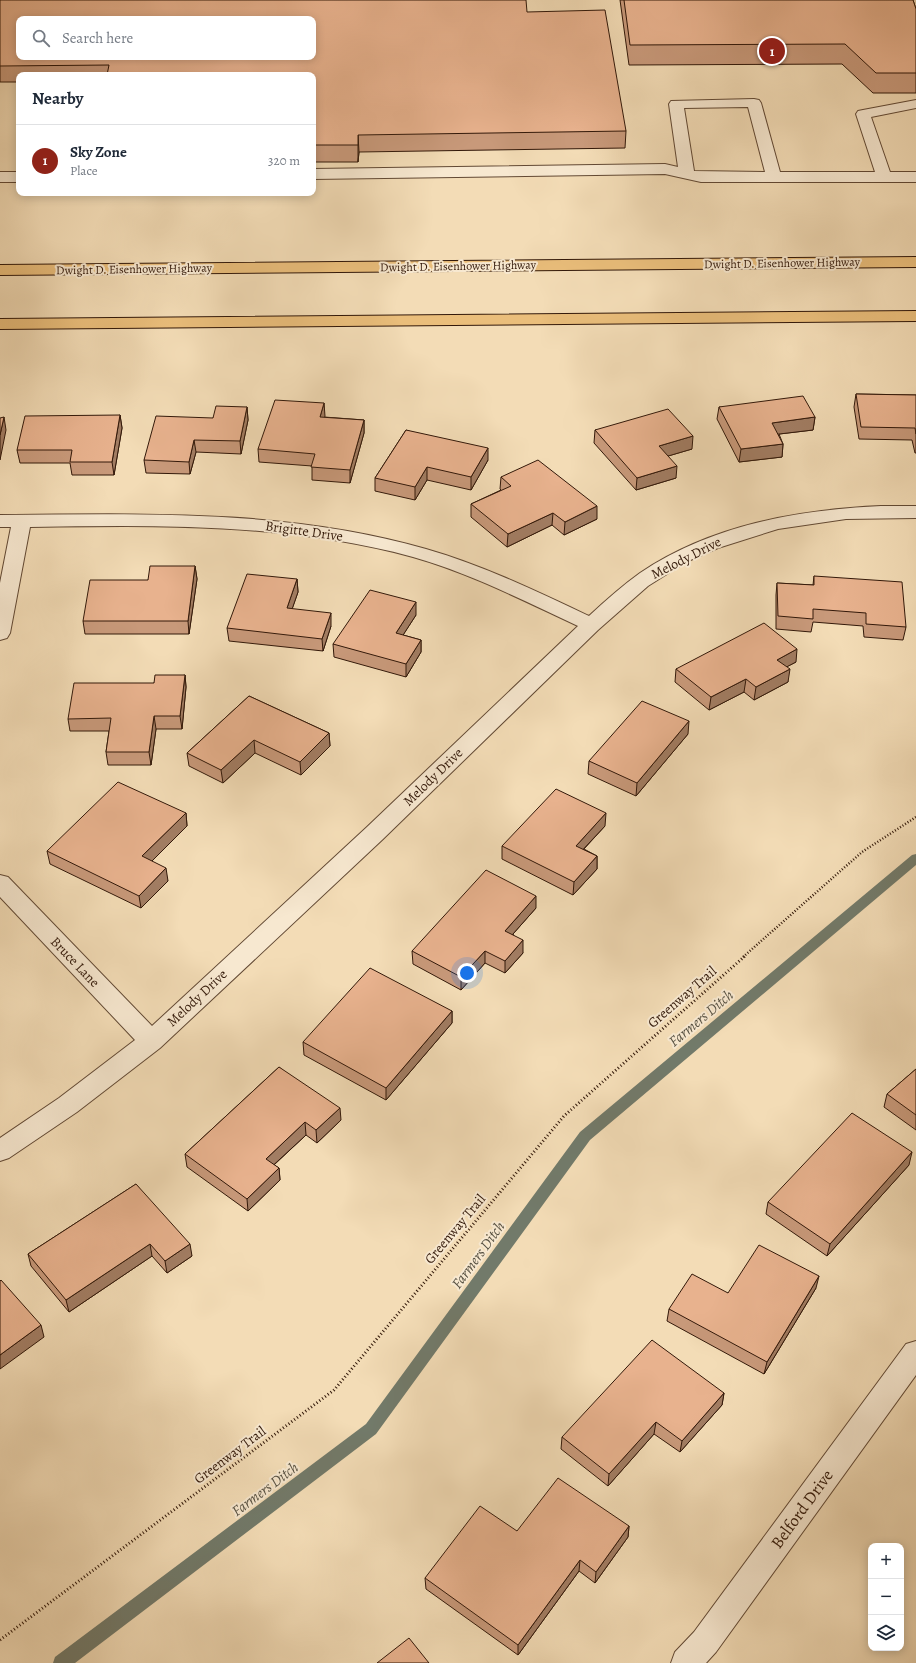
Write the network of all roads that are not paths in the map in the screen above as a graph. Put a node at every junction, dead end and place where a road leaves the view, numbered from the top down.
1 (916, 104) edge
2 (687, 173) junction
3 (316, 174) edge
4 (884, 176) junction
5 (916, 176) edge
6 (0, 177) edge
7 (16, 177) edge
8 (774, 177) junction
9 (916, 262) edge
10 (0, 270) edge
11 (916, 316) edge
12 (0, 324) edge
13 (916, 512) edge
14 (22, 521) junction
15 (0, 522) edge
16 (591, 625) junction
17 (0, 633) edge
18 (0, 883) edge
19 (151, 1041) junction
20 (0, 1151) edge
21 (914, 1361) edge
22 (686, 1663) edge

1 - 4 street
2 - 3 street
2 - 8 street
2 - 8 street
4 - 5 street
4 - 8 street
6 - 7 street
9 - 10 highway, Dwight D. Eisenhower Highway
11 - 12 highway
13 - 16 street, Melody Drive
14 - 15 street, Brigitte Drive
14 - 16 street, Brigitte Drive
14 - 17 street
16 - 19 street, Melody Drive
18 - 19 street, Bruce Lane
19 - 20 street, Melody Drive
21 - 22 street, Belford Drive

